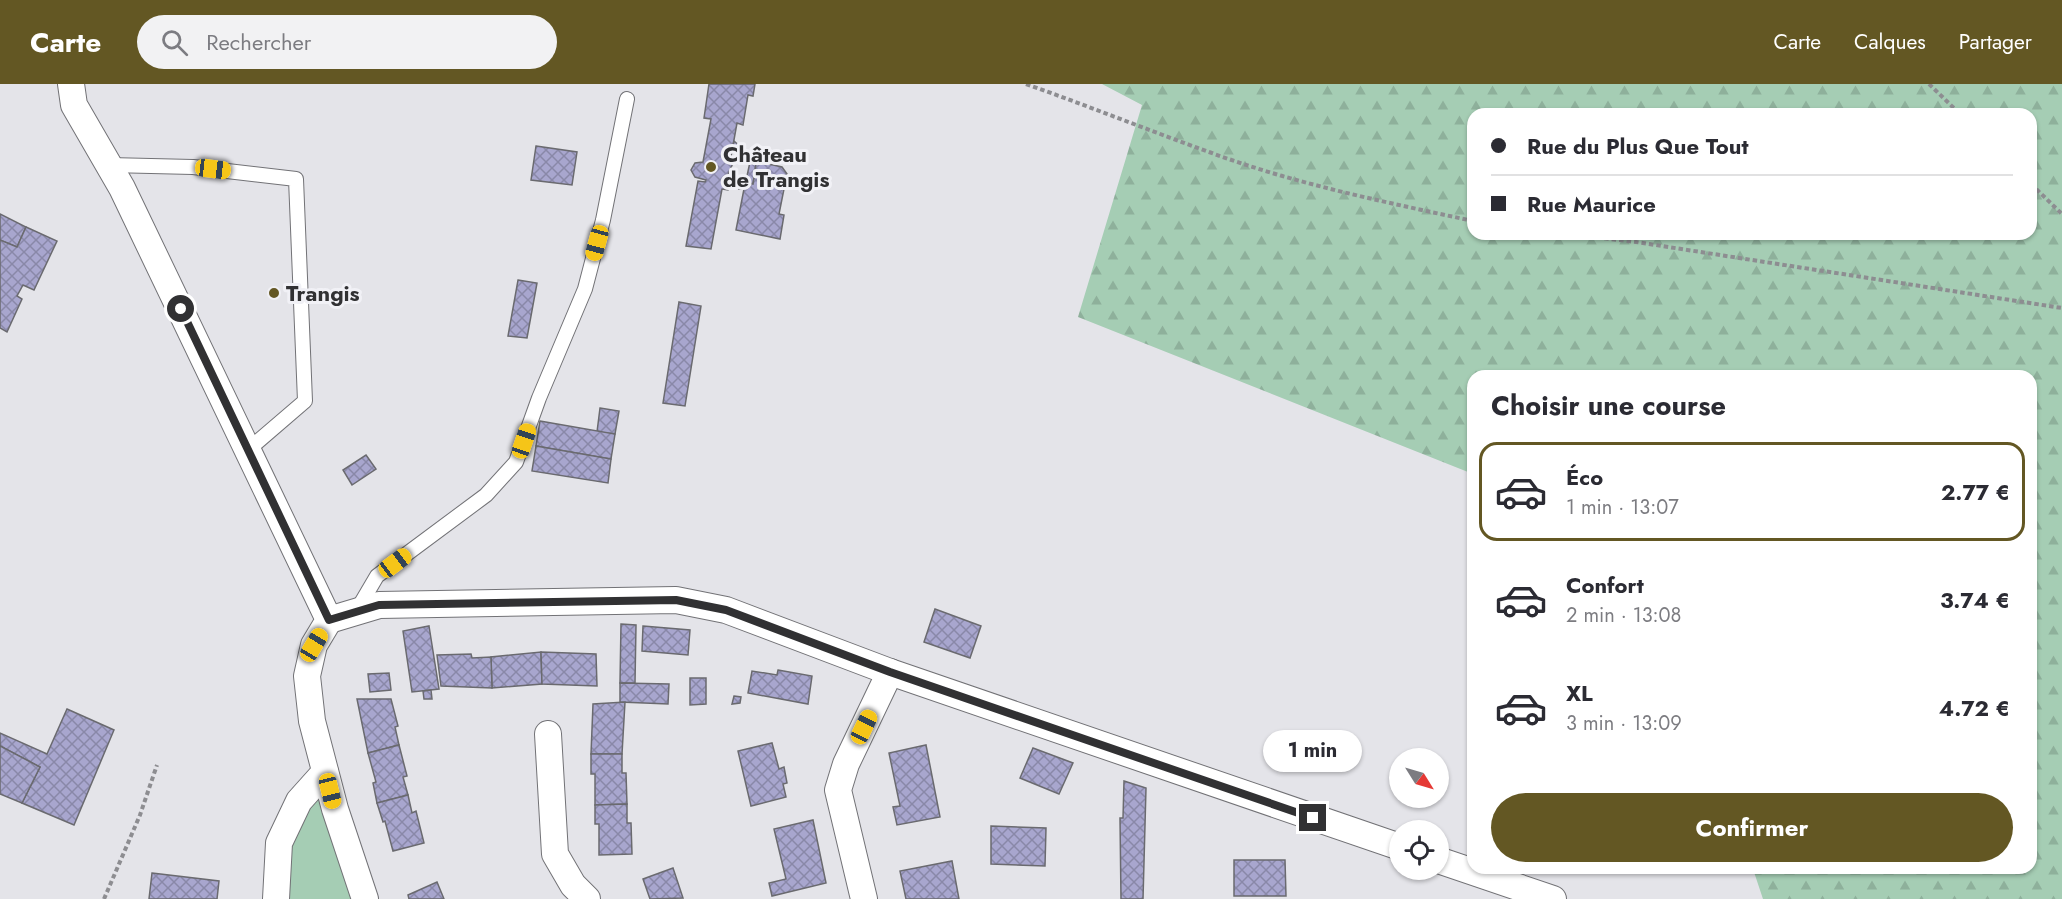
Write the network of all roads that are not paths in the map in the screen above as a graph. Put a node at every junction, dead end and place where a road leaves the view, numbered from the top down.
1 (71, 84) edge
2 (627, 99) dead end
3 (109, 165) junction
4 (248, 450) junction
5 (356, 612) junction
6 (329, 620) junction
7 (890, 672) junction
8 (548, 734) dead end
9 (325, 772) junction
10 (1389, 843) edge
11 (1449, 864) edge
12 (1467, 870) edge
13 (1479, 874) edge
14 (276, 899) edge
15 (365, 899) edge
16 (587, 899) edge
17 (864, 899) edge
18 (1553, 899) edge

1 - 3 street
2 - 5 lane
3 - 4 street
3 - 4 lane
4 - 6 street
5 - 6 street
5 - 7 street
6 - 9 street
7 - 10 street
7 - 17 street
8 - 16 street
9 - 14 street
9 - 15 street
11 - 12 street
13 - 18 street

